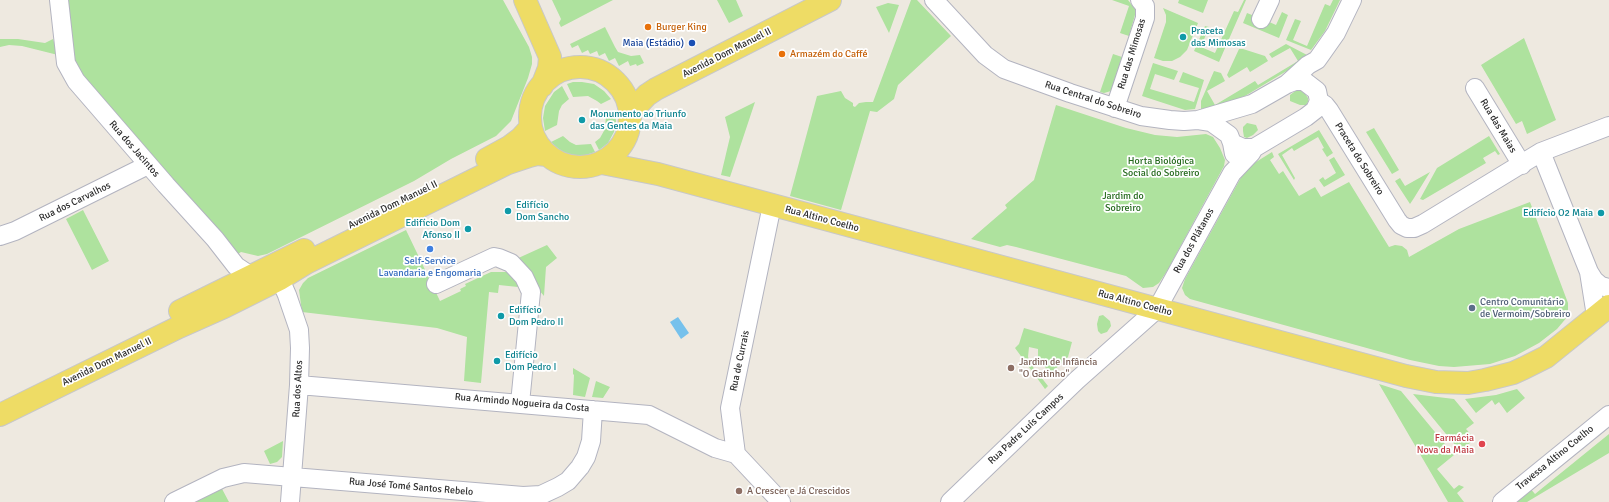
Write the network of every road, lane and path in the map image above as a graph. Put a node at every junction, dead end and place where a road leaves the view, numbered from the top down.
1 (59, 0) edge
2 (525, 0) edge
3 (807, 0) edge
4 (830, 0) edge
5 (934, 0) edge
6 (1140, 0) edge
7 (1270, 0) edge
8 (1352, 0) edge
9 (1261, 19) dead end
10 (548, 51) junction
11 (1317, 60) junction
12 (580, 68) junction
13 (1287, 84) junction
14 (542, 86) junction
15 (619, 86) junction
16 (1475, 88) dead end
17 (1318, 96) junction
18 (1252, 104) junction
19 (1115, 108) junction
20 (630, 113) junction
21 (1198, 120) junction
22 (1609, 126) edge
23 (531, 127) junction
24 (627, 136) junction
25 (1231, 139) junction
26 (1254, 148) junction
27 (1541, 152) junction
28 (547, 155) junction
29 (602, 163) junction
30 (148, 165) junction
31 (1522, 165) junction
32 (646, 171) junction
33 (1232, 173) junction
34 (772, 205) junction
35 (0, 236) edge
36 (1589, 272) junction
37 (251, 276) junction
38 (280, 279) junction
39 (436, 284) dead end
40 (1609, 288) edge
41 (1157, 309) junction
42 (1603, 311) edge
43 (299, 385) junction
44 (0, 400) edge
45 (520, 403) junction
46 (593, 410) junction
47 (1609, 414) edge
48 (0, 416) edge
49 (736, 454) junction
50 (292, 476) junction
51 (174, 502) edge
52 (290, 502) edge
53 (781, 502) edge
54 (950, 502) edge
55 (1502, 502) edge

1 - 30 street, Rua dos Jacintos
2 - 10 main road
3 - 15 main road, Avenida Dom Manuel II
4 - 20 main road, Avenida Dom Manuel II
5 - 19 street, Rua Central do Sobreiro
6 - 19 street, Rua das Mimosas
7 - 9 street
8 - 11 street, Rua Central do Sobreiro
10 - 12 main road
10 - 14 main road
11 - 13 street, Rua Central do Sobreiro
11 - 17 street
12 - 14 main road
12 - 15 main road
13 - 17 street, Praceta do Sobreiro
13 - 18 street, Rua Central do Sobreiro
14 - 23 main road
15 - 20 main road
16 - 31 street, Rua das Maias
17 - 26 street
17 - 31 street, Praceta do Sobreiro
18 - 21 street, Rua Central do Sobreiro
18 - 25 street, Rua dos Plátanos
19 - 21 street, Rua Central do Sobreiro
20 - 24 main road
21 - 25 street
22 - 27 street
23 - 28 main road
23 - 37 main road, Avenida Dom Manuel II
24 - 29 main road
24 - 32 main road
25 - 26 street
25 - 33 street, Rua dos Plátanos
26 - 33 street, Rua dos Plátanos
27 - 31 street
27 - 36 street
28 - 29 main road
28 - 38 main road, Avenida Dom Manuel II
29 - 32 main road, Rua Altino Coelho
30 - 35 street, Rua dos Carvalhos
30 - 37 street, Rua dos Jacintos
32 - 34 main road, Rua Altino Coelho
33 - 41 street, Rua dos Plátanos
34 - 41 main road, Rua Altino Coelho
34 - 49 street, Rua de Currais
36 - 40 street
36 - 42 street
37 - 38 street
37 - 44 main road, Avenida Dom Manuel II
38 - 43 street, Rua dos Altos
38 - 48 main road, Avenida Dom Manuel II
39 - 45 street
41 - 42 main road, Rua Altino Coelho
41 - 54 street, Rua Padre Luís Campos
43 - 45 street, Rua Armindo Nogueira da Costa
43 - 50 street, Rua dos Altos
45 - 46 street, Rua Armindo Nogueira da Costa
46 - 49 street, Rua Armindo Nogueira da Costa
46 - 50 street, Rua José Tomé Santos Rebelo
47 - 55 street, Travessa Altino Coelho
49 - 53 street
50 - 51 street, Rua José Tomé Santos Rebelo
50 - 52 street, Rua dos Altos

